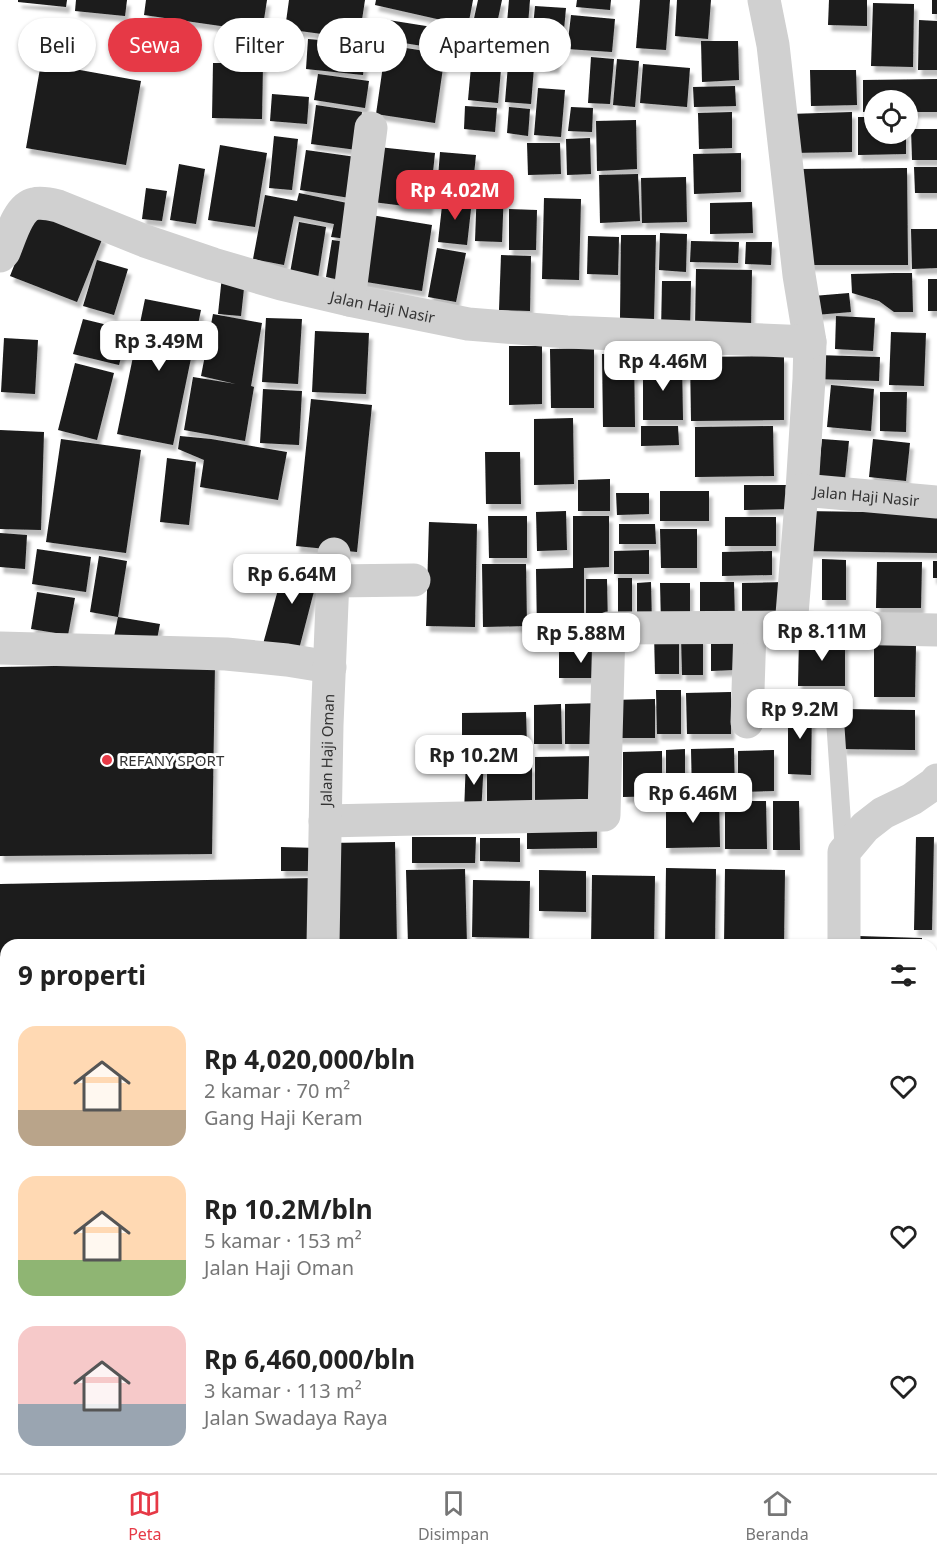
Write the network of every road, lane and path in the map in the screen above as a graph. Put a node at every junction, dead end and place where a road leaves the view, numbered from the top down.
1 (764, 0) edge
2 (371, 128) dead end
3 (0, 256) edge
4 (349, 300) junction
5 (810, 342) junction
6 (802, 490) junction
7 (937, 502) edge
8 (414, 580) dead end
9 (791, 627) junction
10 (750, 628) junction
11 (937, 630) edge
12 (0, 648) edge
13 (330, 667) junction
14 (834, 705) dead end
15 (747, 722) dead end
16 (937, 780) edge
17 (325, 821) junction
18 (844, 852) junction
19 (323, 939) edge
20 (844, 939) edge

1 - 5 street, Jalan Haji Nasir
2 - 4 street
3 - 4 street, Jalan Haji Nasir
4 - 5 street, Jalan Haji Nasir
5 - 6 street, Jalan Haji Nasir
6 - 7 street, Jalan Haji Nasir
6 - 9 street
8 - 13 street, Jalan Haji Oman
9 - 10 street
9 - 11 street
10 - 15 street
10 - 17 street
12 - 13 street
13 - 17 street, Jalan Haji Oman
14 - 18 lane
16 - 18 street
17 - 19 street, Jalan Haji Oman
18 - 20 street

